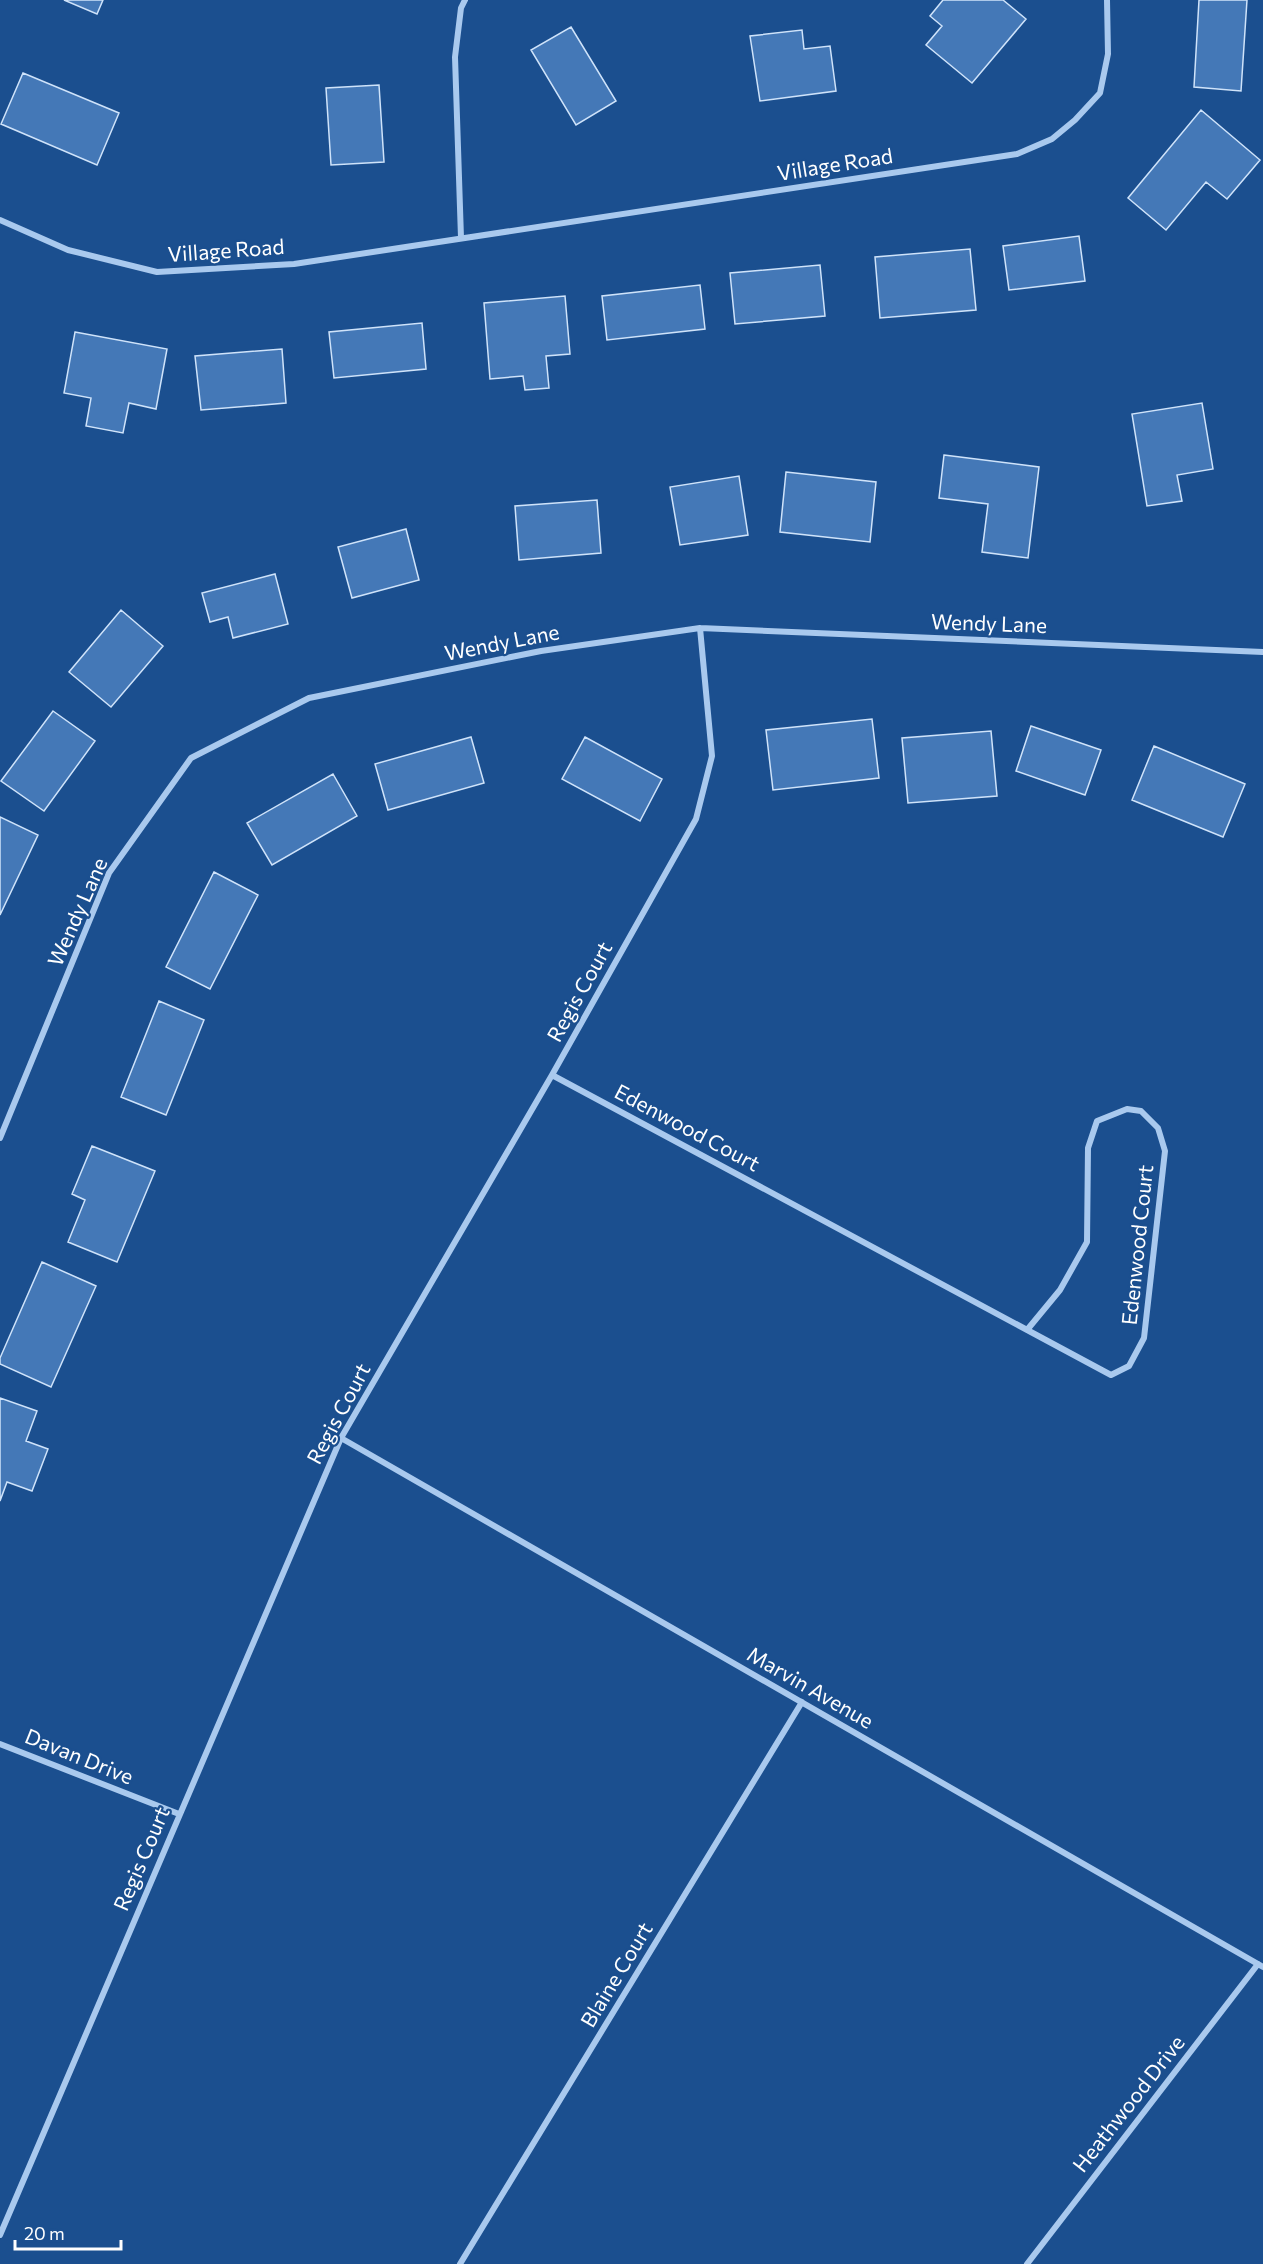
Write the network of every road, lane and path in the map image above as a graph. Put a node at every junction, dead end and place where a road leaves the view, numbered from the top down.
1 (465, 0) edge
2 (1107, 0) edge
3 (0, 220) edge
4 (461, 238) junction
5 (700, 628) junction
6 (1263, 652) edge
7 (552, 1075) junction
8 (0, 1138) edge
9 (1027, 1330) junction
10 (340, 1438) junction
11 (802, 1702) junction
12 (0, 1743) edge
13 (179, 1814) junction
14 (1260, 1966) edge
15 (0, 2235) edge
16 (460, 2264) edge
17 (1027, 2264) edge

1 - 4 street
2 - 4 street, Village Road
3 - 4 street, Village Road
5 - 6 street, Wendy Lane
5 - 7 street, Regis Court
5 - 8 street, Wendy Lane
7 - 9 street, Edenwood Court
7 - 10 street, Regis Court
9 - 9 street, Edenwood Court
10 - 11 street, Marvin Avenue
10 - 13 street, Regis Court
11 - 14 street, Marvin Avenue
11 - 16 street, Blaine Court
12 - 13 street, Davan Drive
13 - 15 street, Regis Court
14 - 17 street, Heathwood Drive

